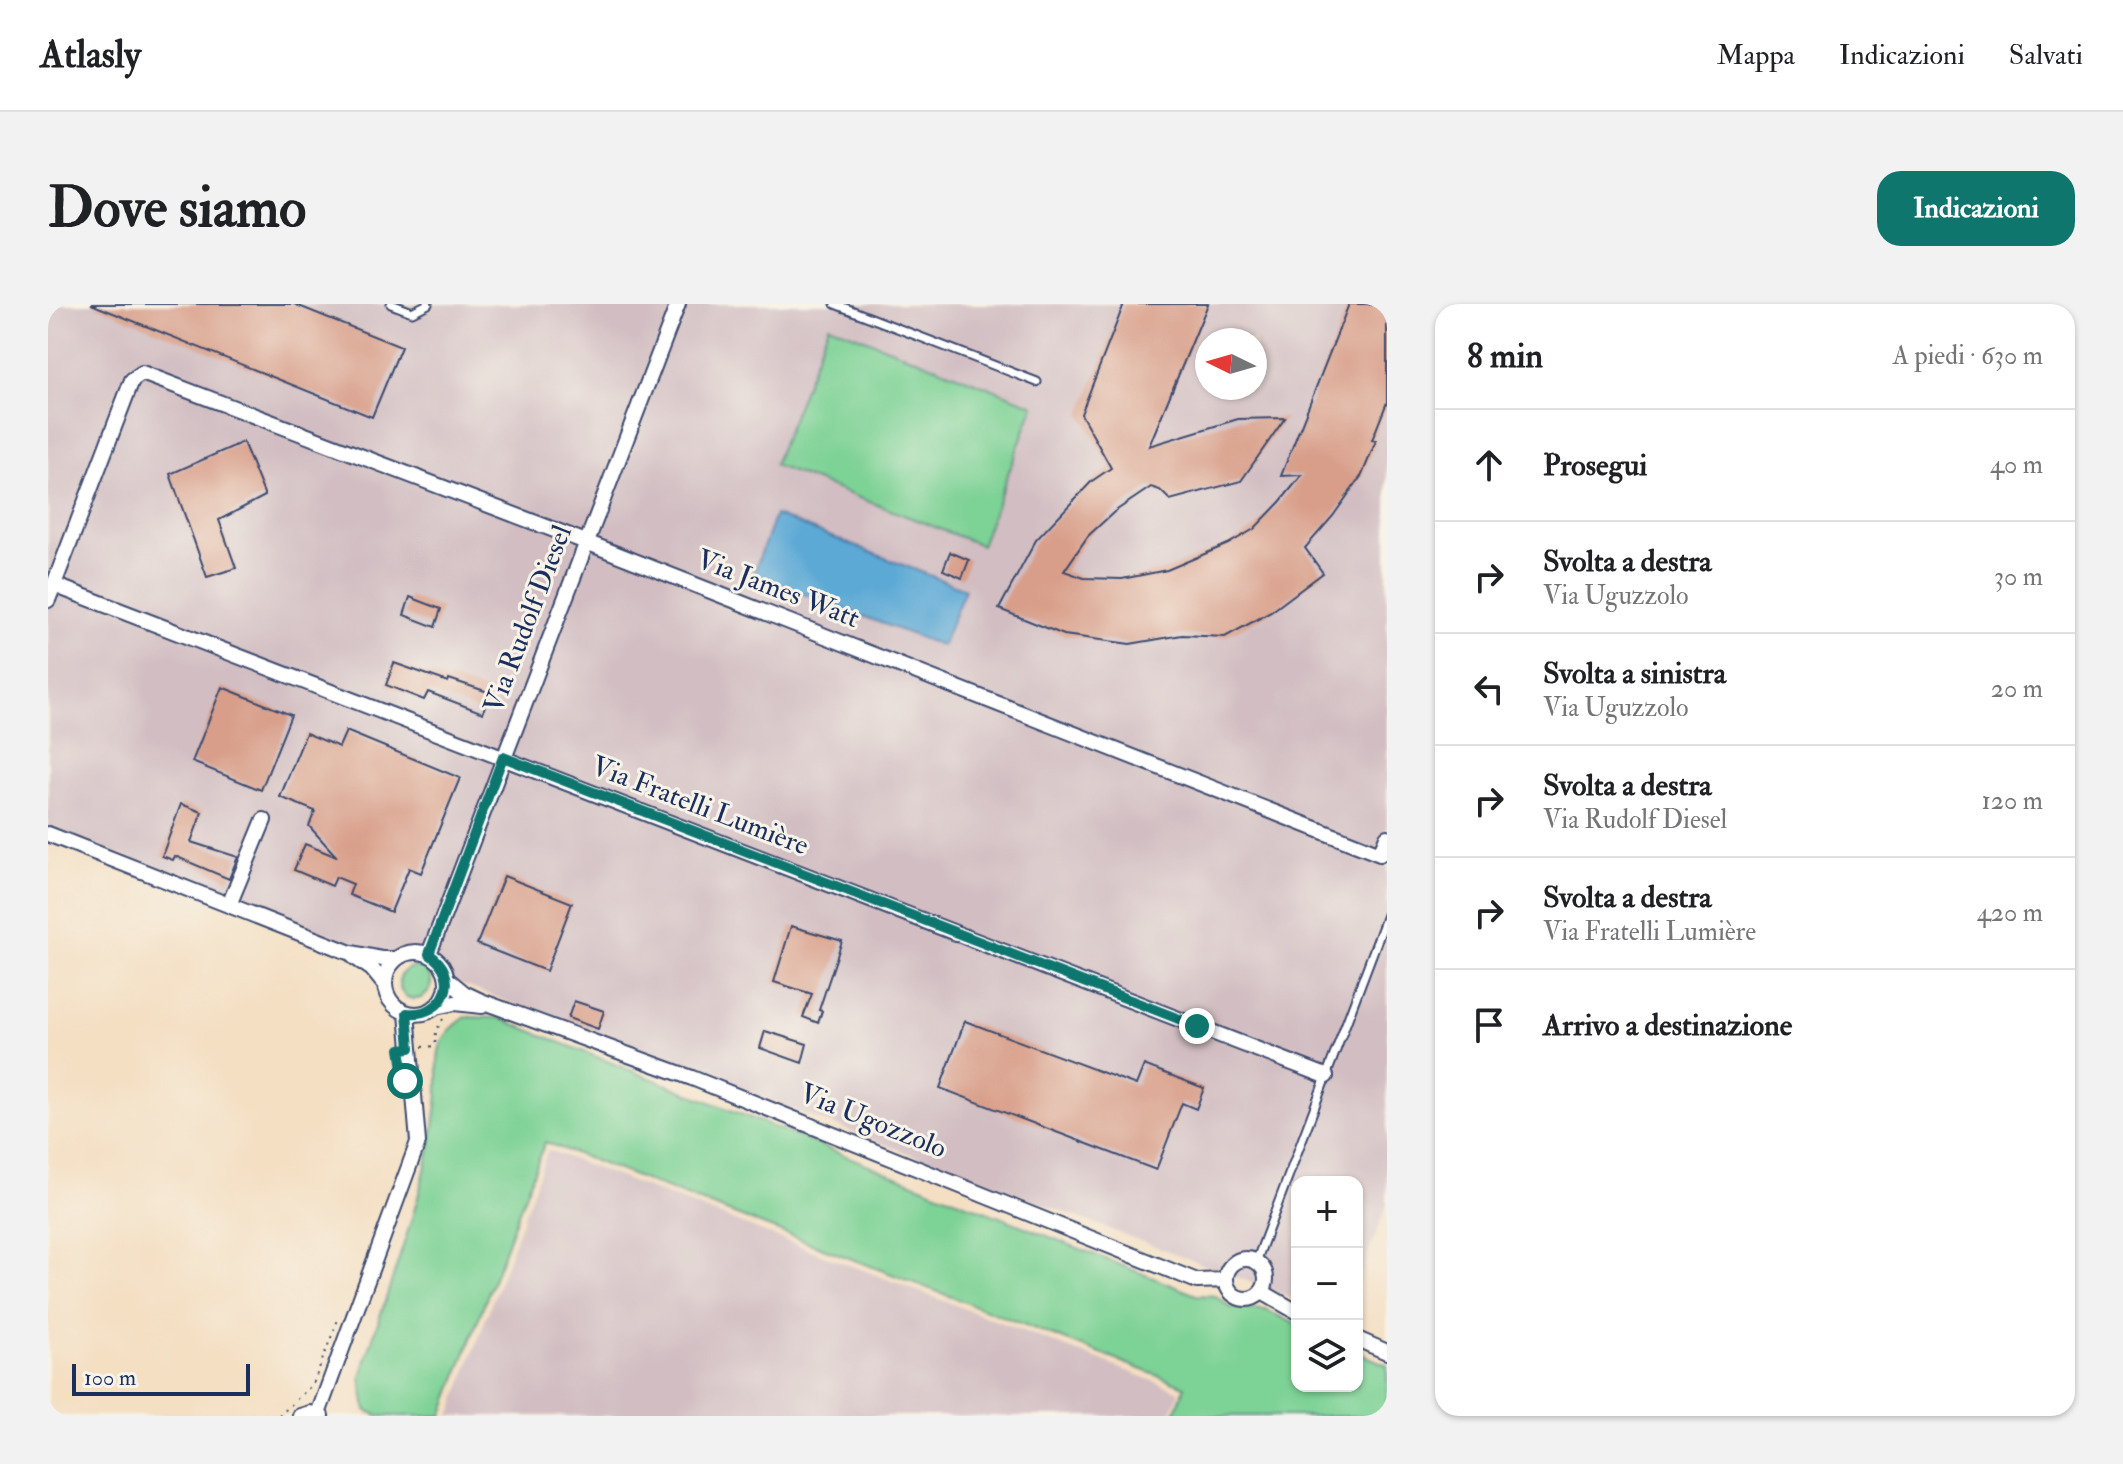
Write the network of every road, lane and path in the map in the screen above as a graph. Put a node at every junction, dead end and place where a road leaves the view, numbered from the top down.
1 (391, 304) edge
2 (428, 304) edge
3 (678, 304) edge
4 (835, 304) edge
5 (1037, 382) dead end
6 (586, 542) junction
7 (54, 585) junction
8 (48, 600) edge
9 (503, 757) junction
10 (264, 820) dead end
11 (48, 834) edge
12 (1387, 837) edge
13 (229, 905) junction
14 (1387, 915) edge
15 (348, 952) junction
16 (429, 954) junction
17 (396, 959) junction
18 (447, 979) junction
19 (385, 985) junction
20 (435, 1008) junction
21 (499, 1008) junction
22 (407, 1013) junction
23 (453, 1015) dead end
24 (410, 1048) junction
25 (1326, 1076) junction
26 (1256, 1262) junction
27 (1226, 1280) junction
28 (1262, 1292) junction
29 (1291, 1309) edge
30 (341, 1311) dead end
31 (1363, 1342) edge
32 (1387, 1352) edge
33 (319, 1415) edge
34 (279, 1416) edge
35 (300, 1416) edge

1 - 2 lane
3 - 6 street, Via Rudolf Diesel
4 - 5 lane
6 - 7 street, Via James Watt
6 - 9 street, Via Rudolf Diesel
6 - 12 street, Via James Watt
7 - 8 street
7 - 9 street, Via Fratelli Lumière
9 - 16 street, Via Rudolf Diesel
9 - 25 street, Via Fratelli Lumière
10 - 13 street
11 - 13 street
13 - 15 street
14 - 25 lane
15 - 17 street
15 - 19 street
16 - 17 street
16 - 18 street
17 - 19 street
18 - 20 street
18 - 21 street, Via Ugozzolo
19 - 22 street
20 - 21 street, Via Ugozzolo
20 - 22 street
21 - 27 street, Via Ugozzolo
22 - 24 street
23 - 24 path
24 - 33 street
25 - 26 lane
26 - 27 street
26 - 28 street
27 - 28 street, Via Ugozzolo
28 - 29 street, Via Ugozzolo
30 - 34 path
31 - 32 street
33 - 35 street

